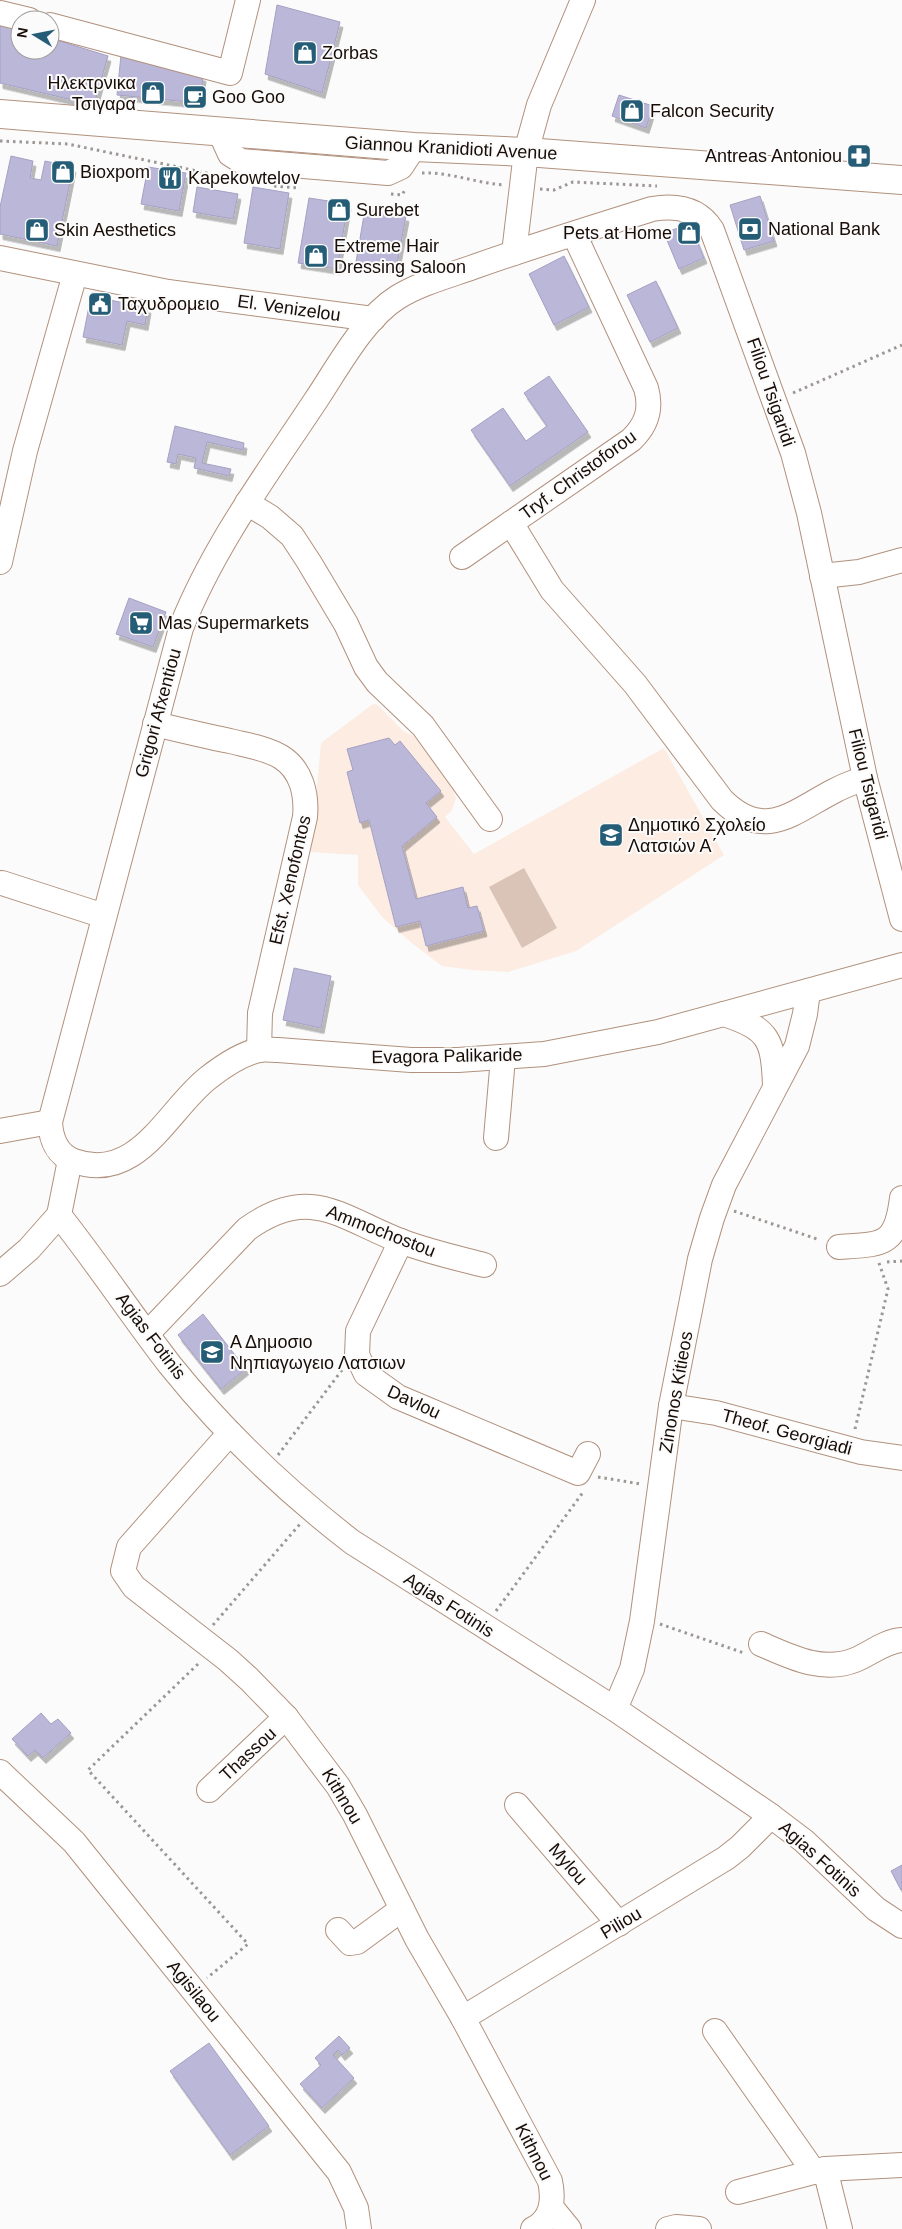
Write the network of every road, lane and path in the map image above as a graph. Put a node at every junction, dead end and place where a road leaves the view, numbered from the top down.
1 (248, 0) edge
2 (582, 0) edge
3 (60, 28) edge
4 (0, 114) edge
5 (0, 141) edge
6 (526, 152) junction
7 (415, 160) junction
8 (235, 178) dead end
9 (411, 180) dead end
10 (902, 180) edge
11 (271, 185) dead end
12 (522, 187) junction
13 (662, 187) dead end
14 (308, 189) dead end
15 (383, 193) dead end
16 (574, 234) junction
17 (514, 253) junction
18 (0, 258) edge
19 (75, 274) junction
20 (373, 319) junction
21 (902, 344) edge
22 (775, 401) junction
23 (247, 503) junction
24 (512, 523) junction
25 (462, 556) dead end
26 (902, 560) edge
27 (0, 562) edge
28 (822, 576) junction
29 (155, 724) junction
30 (865, 778) junction
31 (490, 819) dead end
32 (2, 883) dead end
33 (104, 916) junction
34 (902, 919) edge
35 (902, 966) edge
36 (808, 991) junction
37 (724, 1014) junction
38 (259, 1050) junction
39 (503, 1058) junction
40 (775, 1085) junction
41 (50, 1122) junction
42 (0, 1131) edge
43 (496, 1138) dead end
44 (70, 1160) junction
45 (902, 1198) edge
46 (717, 1205) junction
47 (60, 1215) junction
48 (401, 1241) junction
49 (839, 1247) joint
50 (876, 1253) junction
51 (902, 1261) edge
52 (484, 1265) dead end
53 (0, 1274) edge
54 (147, 1334) junction
55 (357, 1351) junction
56 (671, 1406) junction
57 (230, 1433) junction
58 (850, 1449) junction
59 (902, 1458) edge
60 (583, 1464) junction
61 (267, 1470) junction
62 (661, 1487) junction
63 (312, 1511) junction
64 (643, 1618) junction
65 (484, 1627) junction
66 (201, 1639) junction
67 (902, 1640) edge
68 (761, 1644) joint
69 (198, 1664) dead end
70 (615, 1709) junction
71 (286, 1717) junction
72 (0, 1772) edge
73 (209, 1790) dead end
74 (517, 1805) dead end
75 (771, 1816) junction
76 (402, 1909) junction
77 (619, 1924) junction
78 (902, 1926) edge
79 (338, 1930) dead end
80 (194, 1990) junction
81 (463, 2018) junction
82 (715, 2031) dead end
83 (902, 2165) edge
84 (819, 2171) junction
85 (738, 2192) dead end
86 (551, 2207) junction
87 (359, 2229) edge
88 (533, 2229) edge
89 (569, 2229) edge
90 (668, 2229) edge
91 (699, 2229) edge
92 (840, 2229) edge

1 - 3 street
2 - 6 street
4 - 7 main road, Giannou Kranidioti Avenue
5 - 8 path
6 - 7 main road, Giannou Kranidioti Avenue
6 - 10 main road, Giannou Kranidioti Avenue
6 - 12 street
7 - 12 path
9 - 15 path
11 - 14 path
12 - 13 path
12 - 17 street
16 - 17 street, Filiou Tsigaridi
16 - 22 street, Filiou Tsigaridi
16 - 24 street, Tryf. Christoforou
17 - 20 street, Filiou Tsigaridi
18 - 19 street, El. Venizelou
19 - 20 street, El. Venizelou
19 - 27 street
20 - 23 street, Grigori Afxentiou
21 - 22 path
22 - 28 street, Filiou Tsigaridi
23 - 29 street, Grigori Afxentiou
23 - 31 street
24 - 25 street, Tryf. Christoforou
24 - 30 street
26 - 28 street
28 - 30 street, Filiou Tsigaridi
29 - 33 street, Grigori Afxentiou
29 - 38 street, Efst. Xenofontos
30 - 34 street, Filiou Tsigaridi
32 - 33 street
33 - 41 street, Grigori Afxentiou
35 - 36 street, Evagora Palikaride
36 - 37 street, Evagora Palikaride
36 - 40 street, Zinonos Kitieos
37 - 39 street, Evagora Palikaride
37 - 40 street, Zinonos Kitieos
38 - 39 street, Evagora Palikaride
38 - 44 street, Evagora Palikaride
39 - 43 street
40 - 46 street, Zinonos Kitieos
41 - 42 street
41 - 44 street
44 - 47 street
45 - 50 street
46 - 49 path
46 - 56 street, Zinonos Kitieos
47 - 53 street
47 - 54 street, Agias Fotinis
48 - 52 street, Ammochostou
48 - 54 street, Ammochostou
48 - 55 street, Davlou
49 - 50 street
50 - 51 path
50 - 58 path
54 - 57 street, Agias Fotinis
55 - 60 street, Davlou
55 - 61 path
56 - 58 street, Theof. Georgiadi
56 - 62 street, Zinonos Kitieos
57 - 61 street, Agias Fotinis
57 - 66 street, Kithnou
58 - 59 street, Theof. Georgiadi
60 - 62 path
60 - 65 path
61 - 63 street, Agias Fotinis
62 - 64 street, Zinonos Kitieos
63 - 65 street, Agias Fotinis
63 - 66 path
64 - 68 path
64 - 70 street, Zinonos Kitieos
65 - 70 street, Agias Fotinis
66 - 71 street, Kithnou
67 - 68 street
69 - 80 path
70 - 75 street, Agias Fotinis
71 - 73 street, Thassou
71 - 76 street, Kithnou
72 - 80 street, Agisilaou
74 - 77 street, Mylou
75 - 77 street, Piliou
75 - 78 street, Agias Fotinis
76 - 79 street
76 - 81 street, Kithnou
77 - 81 street, Piliou
80 - 87 street, Agisilaou
81 - 86 street, Kithnou
82 - 84 street
83 - 84 street
84 - 85 street
84 - 92 street
86 - 88 street, Kithnou
86 - 89 street
90 - 91 street

